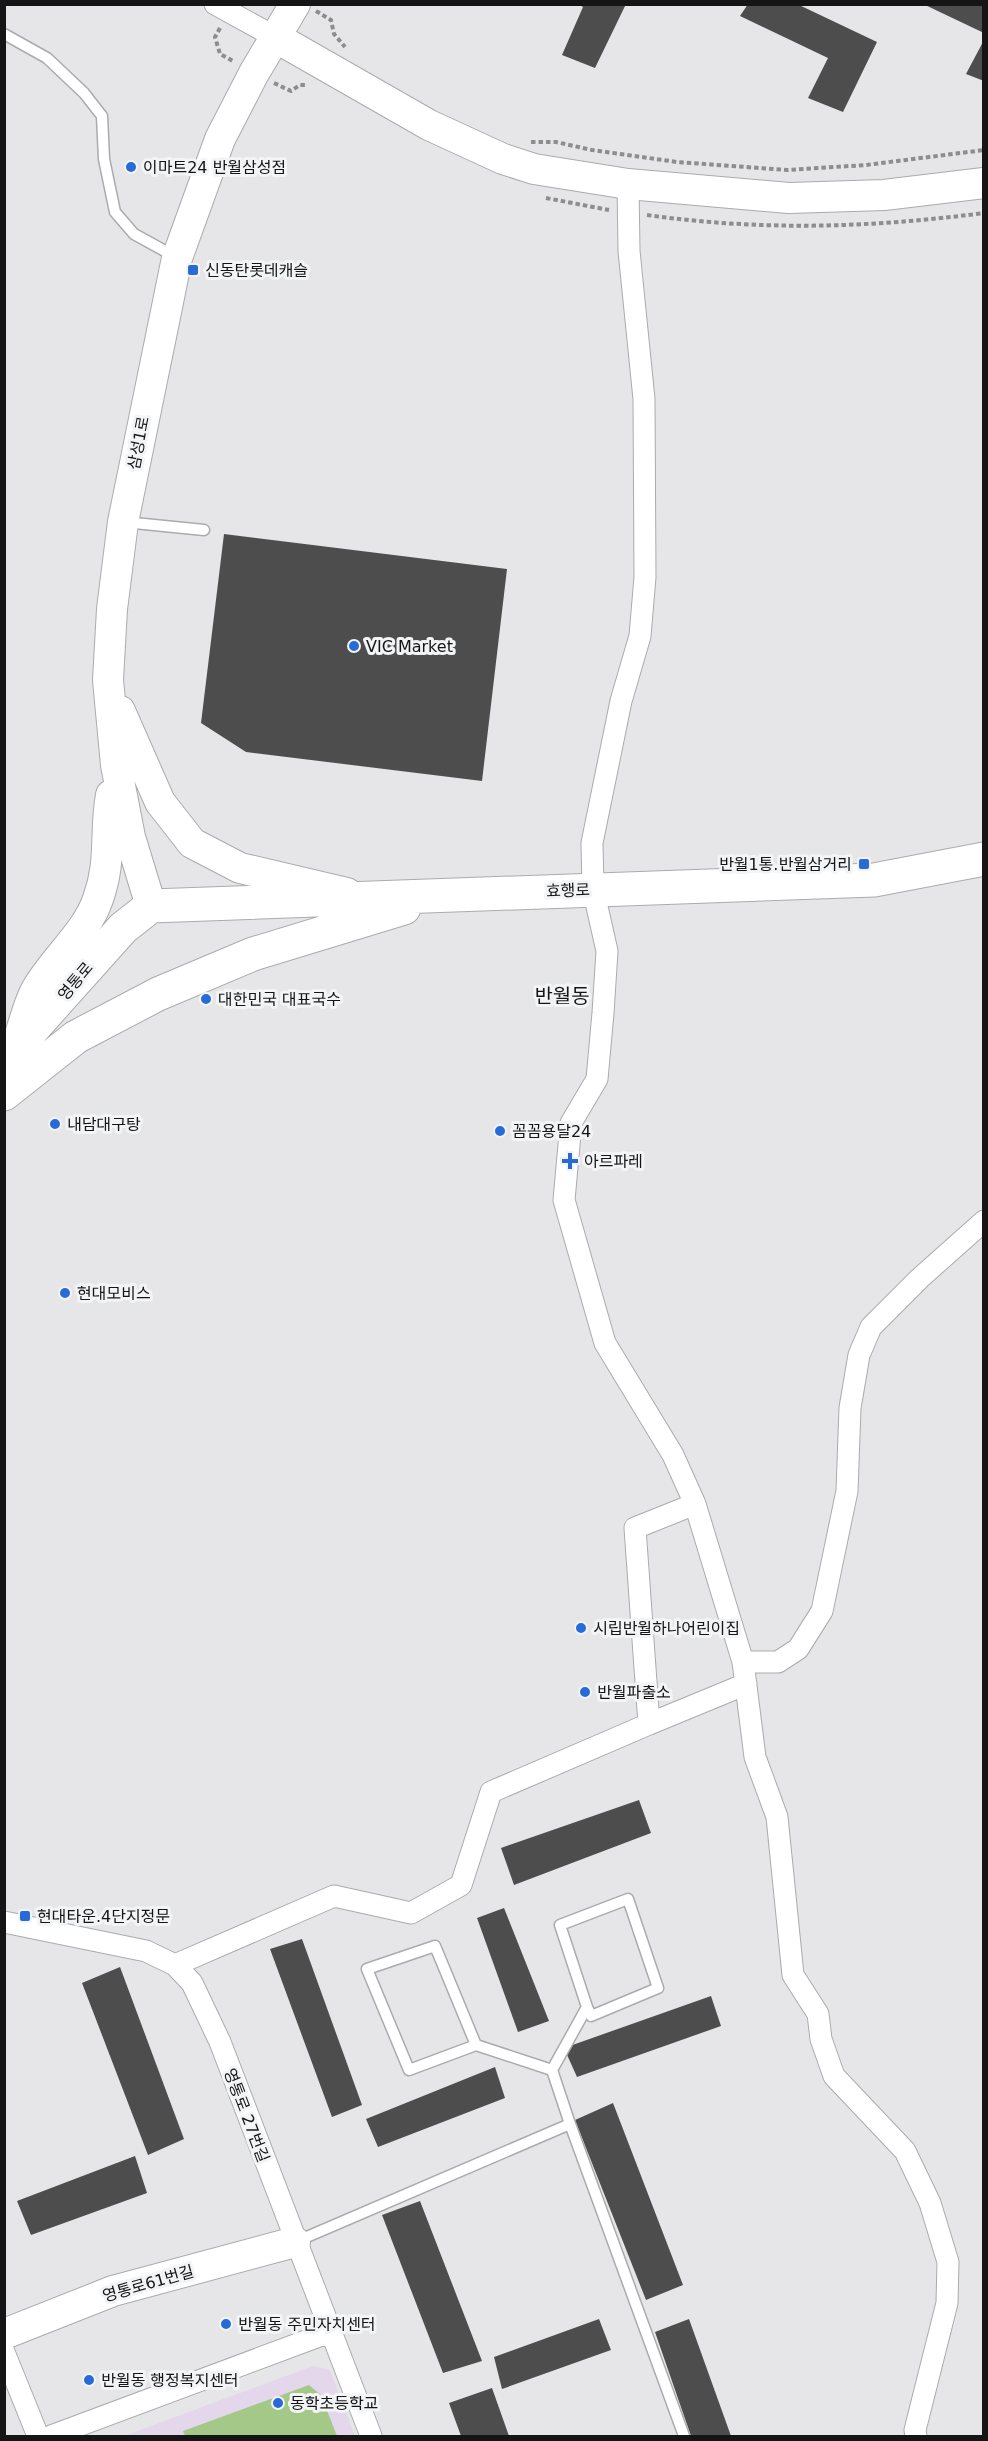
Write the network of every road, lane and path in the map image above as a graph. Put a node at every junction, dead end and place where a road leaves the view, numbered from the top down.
1 (215, 4) edge
2 (295, 4) edge
3 (332, 20) dead end
4 (4, 34) edge
5 (215, 37) dead end
6 (275, 37) junction
7 (353, 53) dead end
8 (220, 54) dead end
9 (526, 142) dead end
10 (984, 150) edge
11 (984, 183) edge
12 (628, 184) junction
13 (177, 258) junction
14 (123, 522) junction
15 (204, 530) dead end
16 (108, 680) junction
17 (116, 765) junction
18 (984, 859) edge
19 (593, 889) junction
20 (452, 894) junction
21 (367, 898) junction
22 (151, 906) junction
23 (8, 1050) edge
24 (4, 1094) edge
25 (984, 1221) edge
26 (695, 1504) junction
27 (743, 1662) junction
28 (746, 1684) junction
29 (649, 1724) junction
30 (4, 1922) edge
31 (175, 1965) junction
32 (587, 2007) junction
33 (476, 2045) junction
34 (552, 2070) junction
35 (570, 2124) junction
36 (295, 2242) junction
37 (330, 2332) junction
38 (4, 2334) edge
39 (4, 2352) edge
40 (38, 2436) edge
41 (51, 2436) edge
42 (371, 2436) edge
43 (684, 2436) edge
44 (916, 2436) edge

1 - 6 street
2 - 6 main road, 삼성1로
3 - 7 path
4 - 13 lane
5 - 8 path
6 - 12 main road
6 - 13 main road, 삼성1로
9 - 10 path
11 - 12 main road
12 - 19 street
13 - 14 main road, 삼성1로
14 - 15 lane
14 - 16 main road, 삼성1로
16 - 17 main road, 삼성1로
16 - 21 main road
17 - 22 main road, 삼성1로
17 - 23 main road
18 - 19 main road, 효행로
19 - 20 main road, 효행로
19 - 26 street
20 - 21 main road, 효행로
20 - 24 main road
21 - 22 main road, 효행로
22 - 23 main road, 영통로
25 - 27 street
26 - 27 street
26 - 29 street
27 - 28 street
28 - 29 street
28 - 44 street
29 - 31 street
30 - 31 street, 영통로 27번길
31 - 36 street, 영통로 27번길
32 - 32 lane
32 - 34 lane
33 - 33 lane
33 - 34 lane
34 - 35 lane
35 - 36 lane
35 - 43 lane
36 - 37 street, 영통로 27번길
36 - 38 main road, 영통로61번길
37 - 41 street
37 - 42 street, 영통로 27번길
39 - 40 street

